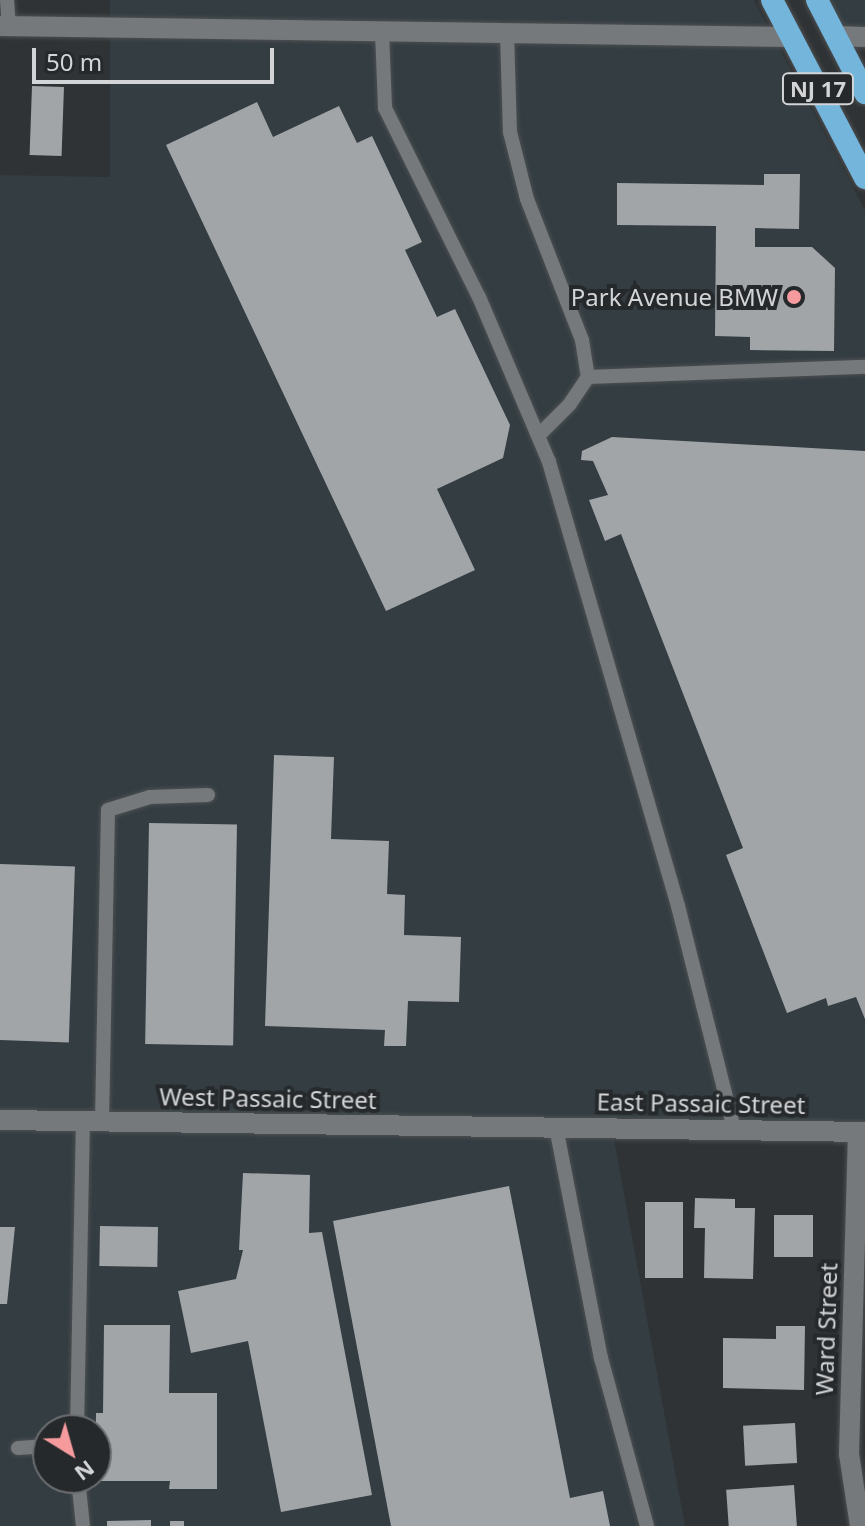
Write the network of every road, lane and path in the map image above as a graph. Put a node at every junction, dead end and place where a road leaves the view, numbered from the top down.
1 (7, 0) edge
2 (772, 0) edge
3 (817, 0) edge
4 (5, 26) edge
5 (382, 32) junction
6 (507, 33) junction
7 (835, 36) junction
8 (790, 37) junction
9 (865, 37) edge
10 (865, 93) edge
11 (865, 178) edge
12 (865, 367) edge
13 (588, 377) junction
14 (538, 436) junction
15 (208, 795) dead end
16 (0, 1120) edge
17 (93, 1122) junction
18 (546, 1127) junction
19 (734, 1129) junction
20 (861, 1132) edge
21 (78, 1414) edge
22 (32, 1447) edge
23 (18, 1448) dead end
24 (80, 1494) edge
25 (83, 1526) edge
26 (647, 1526) edge
27 (860, 1526) edge

1 - 4 lane
2 - 8 highway, NJ 17
3 - 7 highway, NJ 17
4 - 5 street
5 - 6 street
5 - 14 lane
6 - 8 street
6 - 13 lane
7 - 9 street
7 - 10 highway, NJ 17
8 - 11 highway, NJ 17
12 - 13 lane
13 - 14 lane
14 - 19 lane
15 - 17 lane
16 - 17 street, West Passaic Street
17 - 18 street, West Passaic Street
17 - 21 lane
18 - 19 street, East Passaic Street
18 - 26 lane
19 - 20 street, East Passaic Street
20 - 27 street, Ward Street
22 - 23 lane
24 - 25 lane

